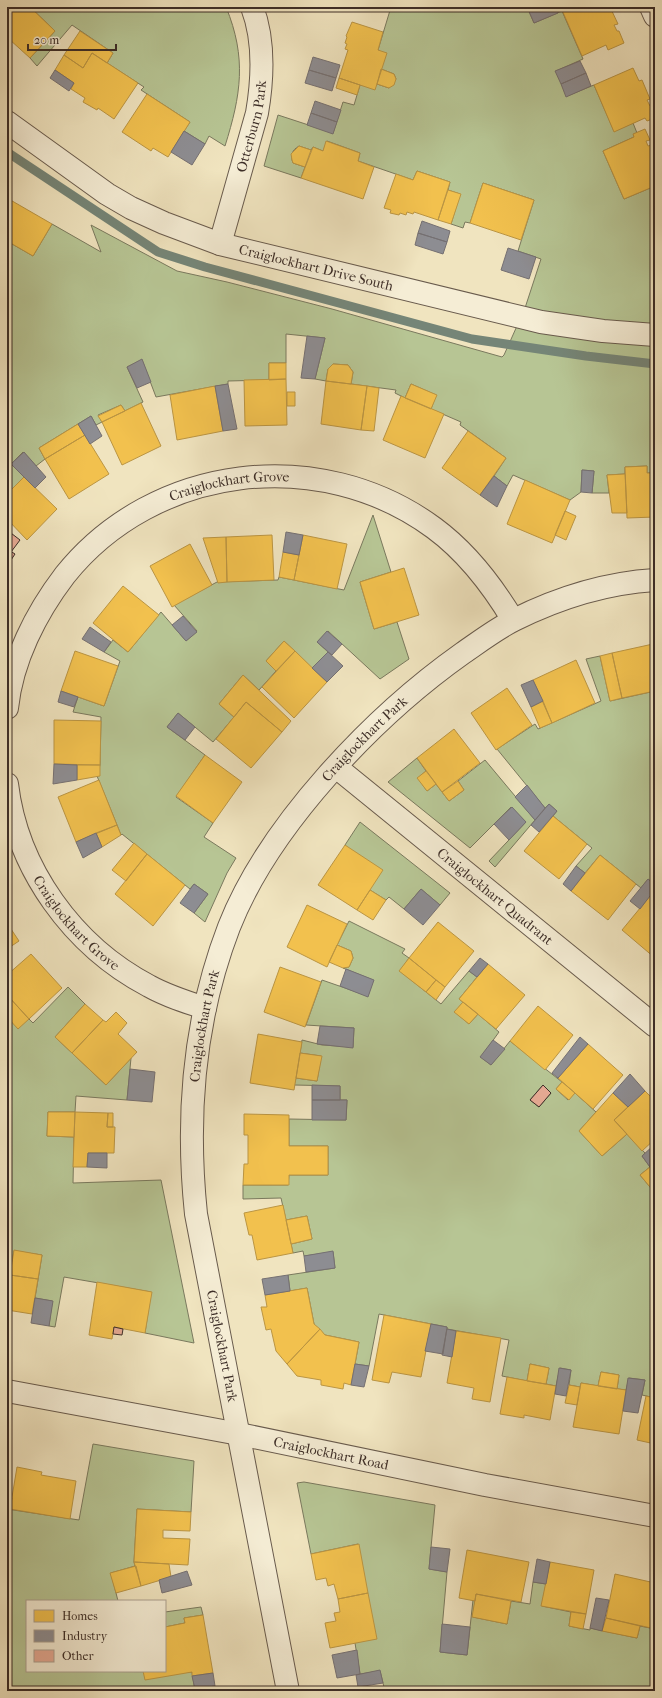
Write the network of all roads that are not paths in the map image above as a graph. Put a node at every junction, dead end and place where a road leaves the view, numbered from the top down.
1 (252, 7) edge
2 (651, 7) edge
3 (655, 16) edge
4 (7, 122) edge
5 (220, 244) junction
6 (655, 334) edge
7 (655, 580) edge
8 (513, 620) junction
9 (7, 708) edge
10 (336, 767) junction
11 (7, 784) edge
12 (205, 1008) junction
13 (655, 1026) edge
14 (7, 1391) edge
15 (239, 1434) junction
16 (655, 1516) edge
17 (288, 1691) edge

1 - 5 street, Otterburn Park
2 - 3 street
4 - 5 street, Craiglockhart Drive South
5 - 6 street, Craiglockhart Drive South
7 - 8 street, Craiglockhart Park
8 - 9 street, Craiglockhart Grove
8 - 10 street, Craiglockhart Park
10 - 12 street, Craiglockhart Park
10 - 13 street, Craiglockhart Quadrant
11 - 12 street, Craiglockhart Grove
12 - 15 street, Craiglockhart Park
14 - 15 street, Craiglockhart Road
15 - 16 street, Craiglockhart Road
15 - 17 street, Craiglockhart Park

